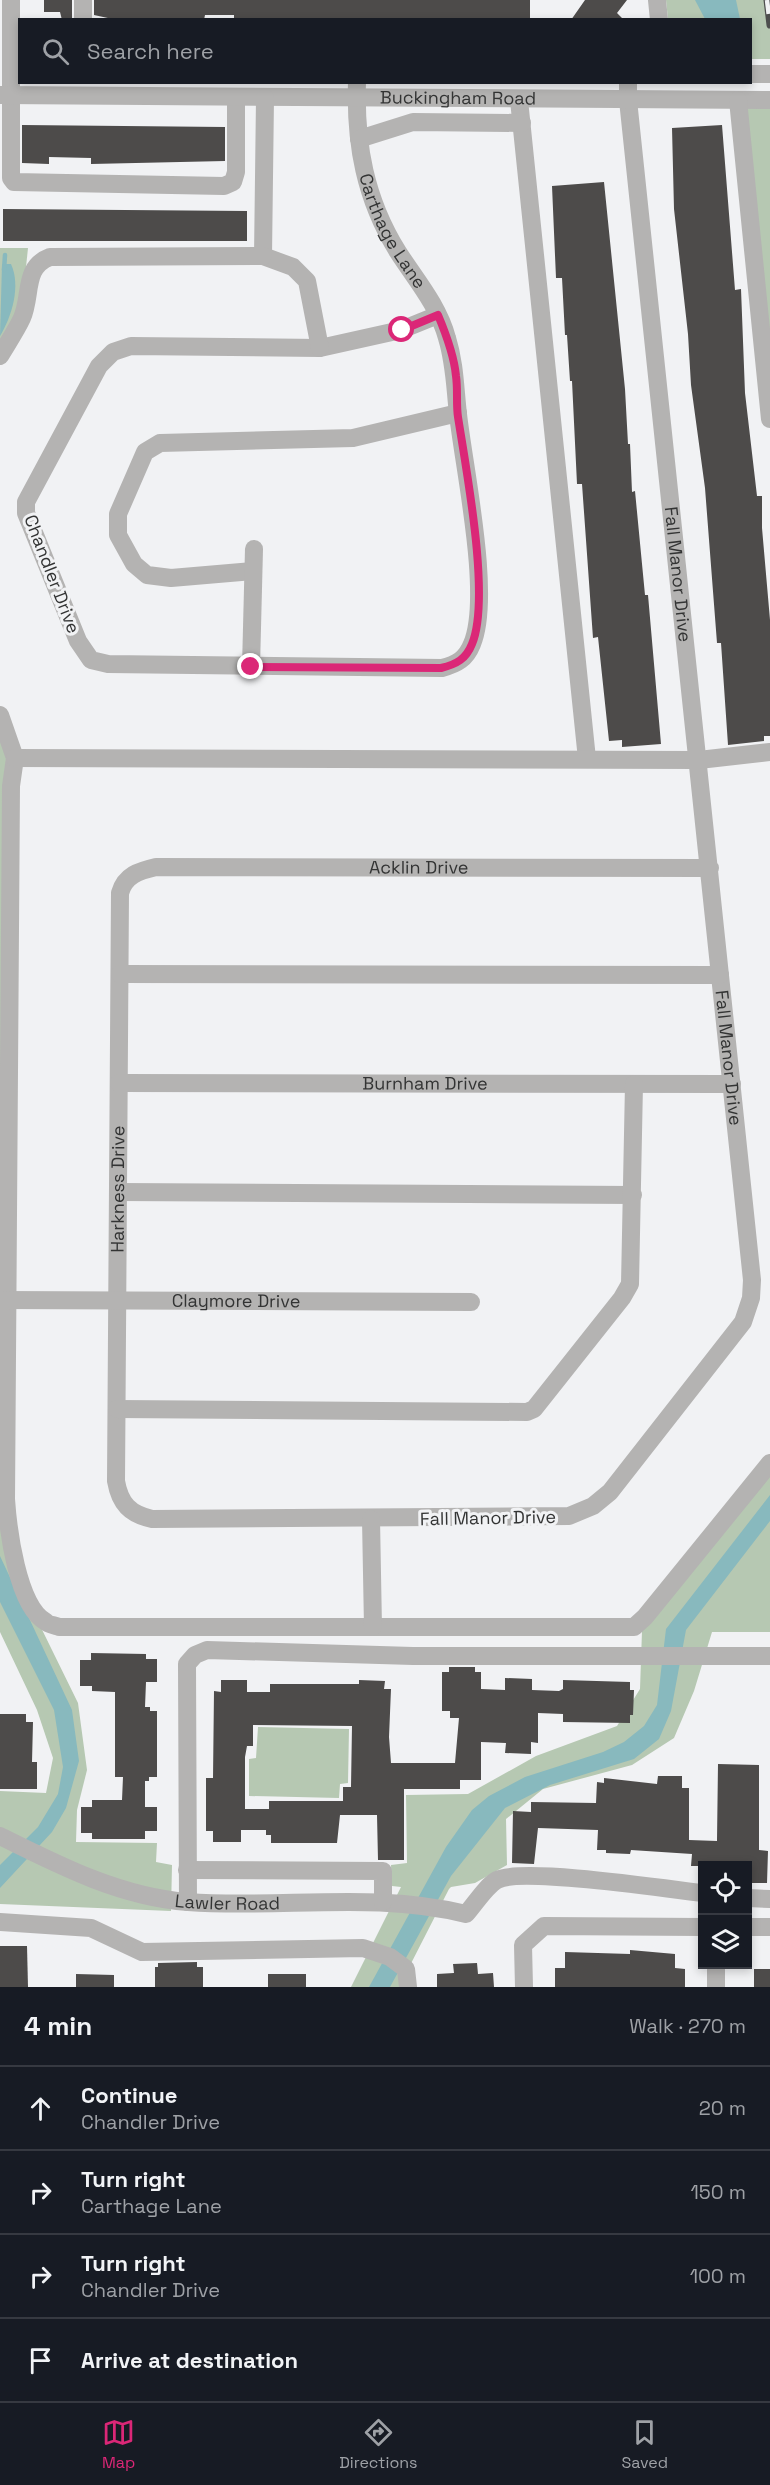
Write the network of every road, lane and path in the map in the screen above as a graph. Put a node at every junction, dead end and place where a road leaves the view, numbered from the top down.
1 (11, 0) edge
2 (83, 0) edge
3 (657, 0) edge
4 (83, 18) edge
5 (659, 18) edge
6 (10, 69) edge
7 (752, 74) edge
8 (770, 74) edge
9 (357, 90) edge
10 (628, 91) edge
11 (5, 95) edge
12 (236, 98) junction
13 (265, 98) junction
14 (519, 100) junction
15 (738, 100) junction
16 (770, 100) edge
17 (522, 123) junction
18 (358, 138) junction
19 (263, 256) junction
20 (438, 315) junction
21 (320, 348) junction
22 (0, 356) edge
23 (458, 413) junction
24 (770, 419) edge
25 (254, 549) dead end
26 (253, 571) junction
27 (466, 656) joint
28 (251, 667) junction
29 (0, 715) edge
30 (770, 752) edge
31 (15, 758) junction
32 (587, 759) junction
33 (699, 760) junction
34 (710, 868) junction
35 (130, 876) joint
36 (120, 974) junction
37 (720, 975) junction
38 (119, 1083) junction
39 (634, 1084) junction
40 (732, 1084) junction
41 (118, 1192) junction
42 (633, 1195) junction
43 (3, 1300) edge
44 (118, 1300) junction
45 (471, 1302) dead end
46 (117, 1409) junction
47 (770, 1463) edge
48 (123, 1505) joint
49 (371, 1519) junction
50 (373, 1627) junction
51 (770, 1656) edge
52 (6, 1839) edge
53 (187, 1870) junction
54 (698, 1893) edge
55 (752, 1898) edge
56 (770, 1899) edge
57 (188, 1902) junction
58 (384, 1902) junction
59 (0, 1922) edge
60 (698, 1927) edge
61 (752, 1927) edge
62 (770, 1927) edge
63 (716, 1969) edge
64 (407, 1983) edge
65 (524, 1987) edge
66 (716, 1987) edge

1 - 6 street
2 - 4 street
3 - 5 street
6 - 11 street
7 - 8 street
9 - 13 street, Buckingham Road
9 - 14 street, Buckingham Road
9 - 18 street, Carthage Lane
10 - 14 street, Buckingham Road
10 - 15 street, Buckingham Road
10 - 33 street, Fall Manor Drive
11 - 12 street, Buckingham Road
11 - 12 street
12 - 13 street, Buckingham Road
13 - 19 street
14 - 17 street
15 - 16 street, Buckingham Road
15 - 24 street
17 - 18 street
17 - 32 street
18 - 20 street, Carthage Lane
19 - 21 street
19 - 22 street
20 - 21 street, Chandler Drive
20 - 23 street, Carthage Lane
21 - 28 street, Chandler Drive
23 - 26 street
23 - 27 street, Carthage Lane
25 - 26 street
26 - 28 street
27 - 28 street, Chandler Drive
29 - 31 street
30 - 33 street
31 - 32 street
31 - 43 street
32 - 33 street
33 - 34 street, Fall Manor Drive
34 - 35 street, Acklin Drive
34 - 37 street, Fall Manor Drive
35 - 36 street, Harkness Drive
36 - 37 street
36 - 38 street, Harkness Drive
37 - 40 street, Fall Manor Drive
38 - 39 street, Burnham Drive
38 - 41 street, Harkness Drive
39 - 40 street, Burnham Drive
39 - 42 street
40 - 49 street, Fall Manor Drive
41 - 42 street
41 - 44 street, Harkness Drive
42 - 46 street
43 - 44 street, Claymore Drive
43 - 50 street
44 - 45 street, Claymore Drive
44 - 46 street, Harkness Drive
46 - 48 street, Harkness Drive
47 - 50 street
48 - 49 street, Fall Manor Drive
49 - 50 street
51 - 53 street
52 - 57 street, Lawler Road
53 - 57 street
53 - 58 street
54 - 58 street, Lawler Road
55 - 56 street
57 - 58 street, Lawler Road
59 - 64 street
60 - 65 street
61 - 62 street
63 - 66 street

